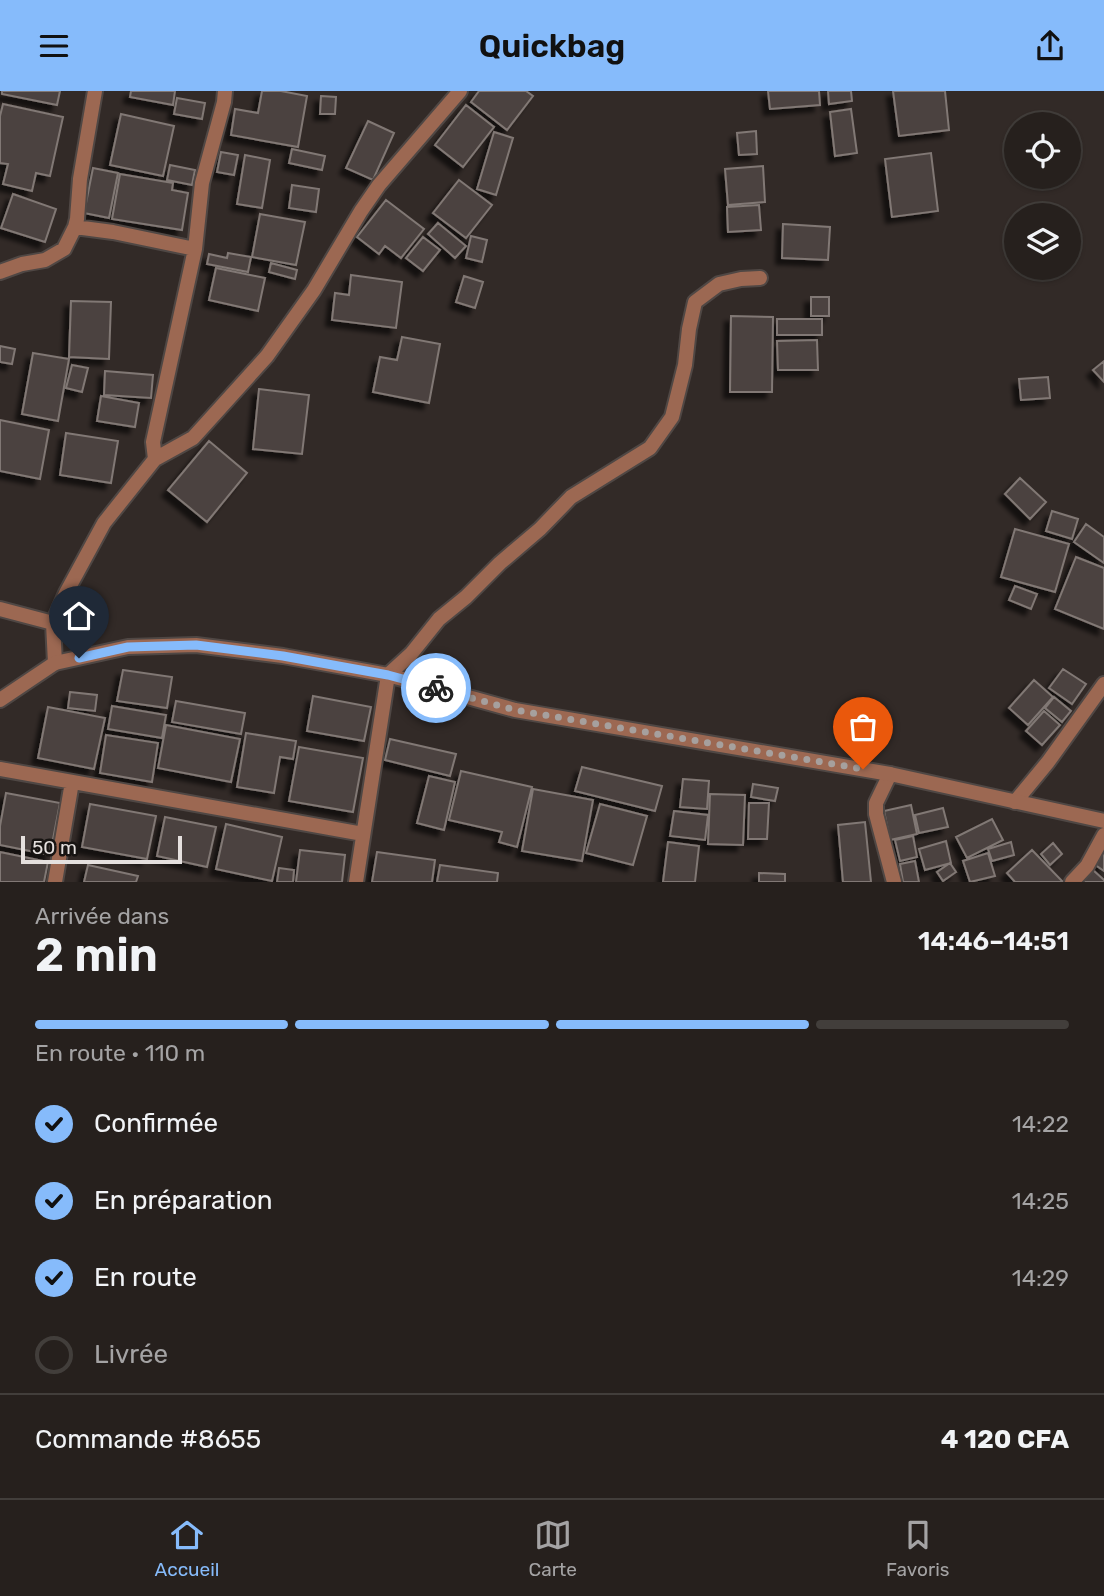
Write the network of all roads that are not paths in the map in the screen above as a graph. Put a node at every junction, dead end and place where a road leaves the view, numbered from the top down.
1 (95, 91) edge
2 (225, 91) edge
3 (460, 91) edge
4 (75, 227) junction
5 (195, 249) junction
6 (0, 272) edge
7 (760, 278) dead end
8 (155, 459) junction
9 (0, 608) edge
10 (53, 623) junction
11 (55, 663) junction
12 (388, 675) junction
13 (1104, 684) edge
14 (0, 700) edge
15 (0, 769) edge
16 (890, 774) junction
17 (72, 782) junction
18 (1015, 802) junction
19 (1104, 821) edge
20 (363, 834) junction
21 (1104, 835) edge
22 (55, 882) edge
23 (356, 882) edge
24 (894, 882) edge
25 (1072, 882) edge

1 - 4 street
2 - 5 street
3 - 8 street
4 - 5 street
4 - 6 street
5 - 8 street
7 - 12 street
8 - 10 street
9 - 10 street
10 - 11 street
11 - 12 street
11 - 14 street
12 - 16 street
12 - 20 street
13 - 18 street
15 - 17 street
16 - 18 street
16 - 24 street
17 - 20 street
17 - 22 street
18 - 19 street
20 - 23 street
21 - 25 street

